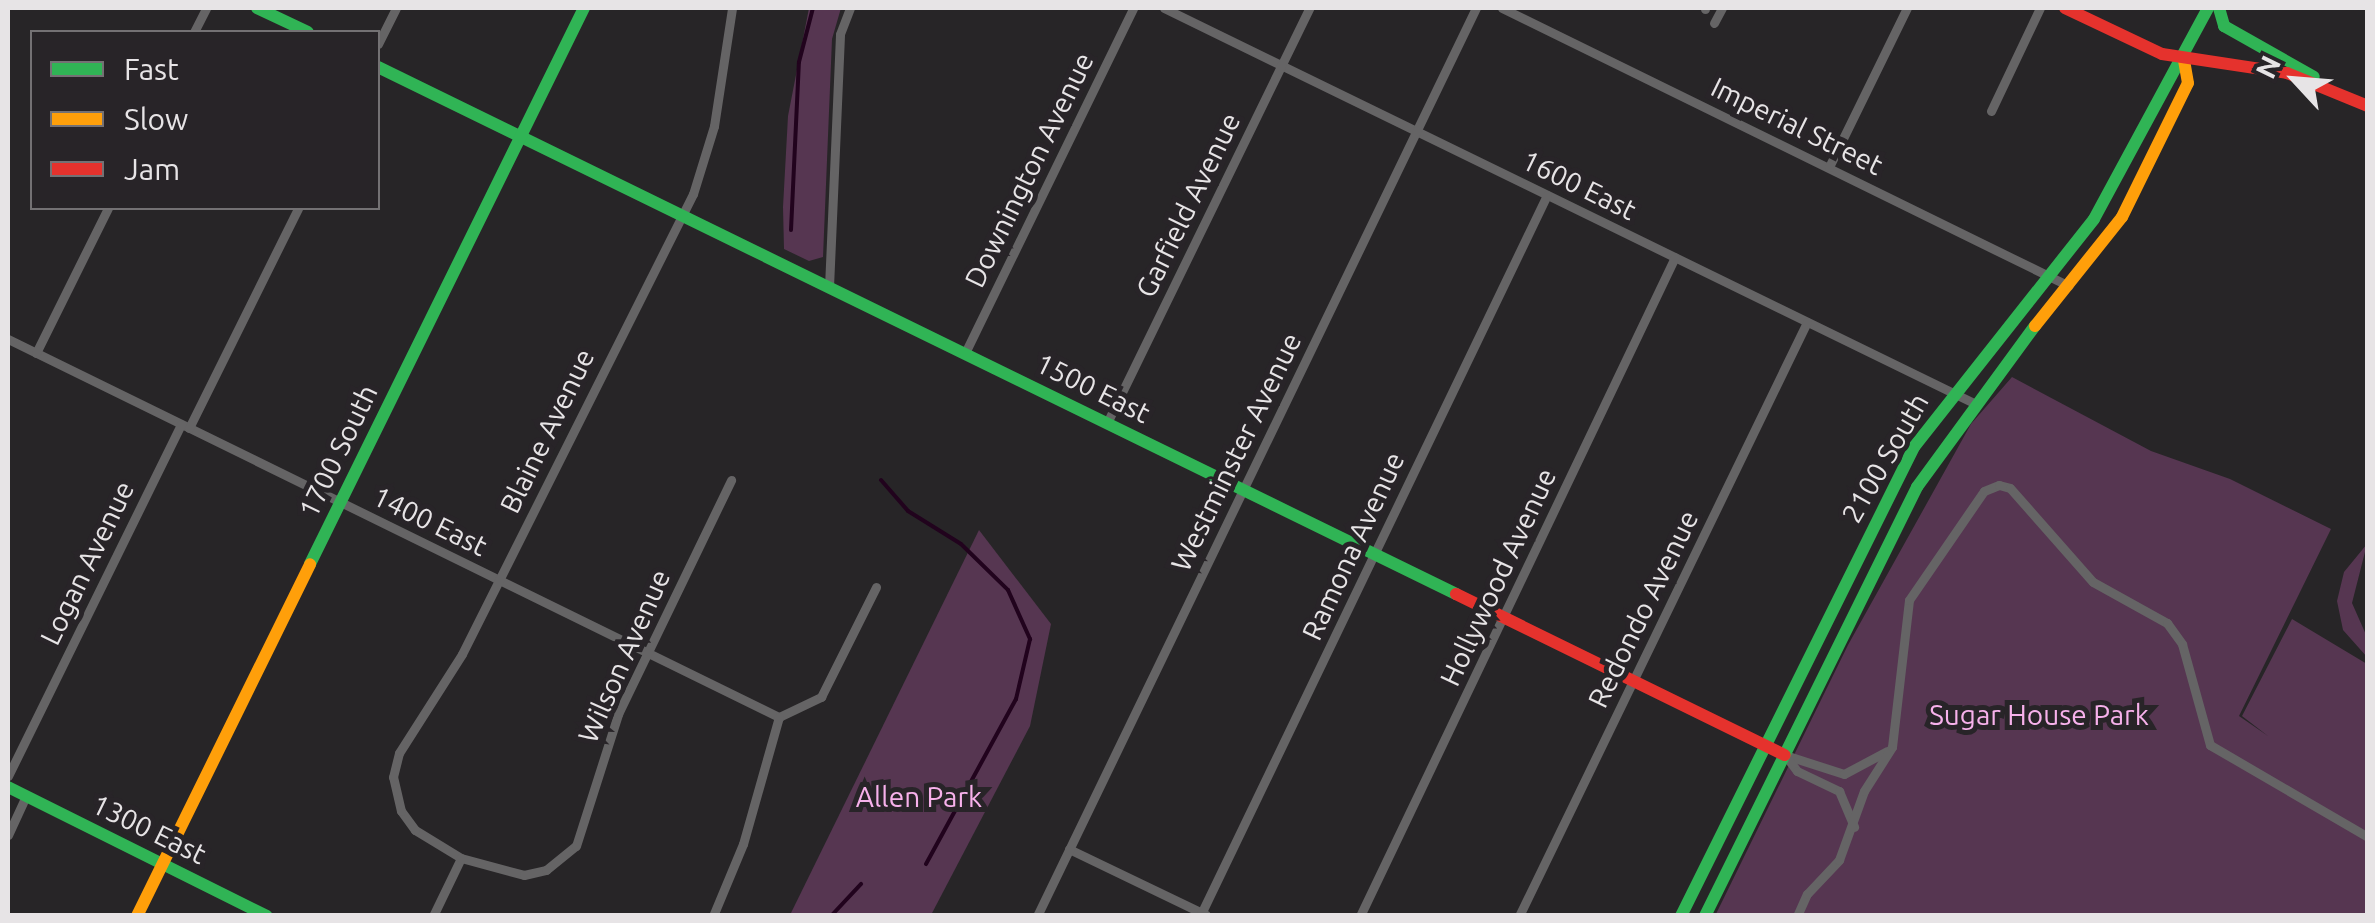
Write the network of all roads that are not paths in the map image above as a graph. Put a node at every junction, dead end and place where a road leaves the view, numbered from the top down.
1 (257, 8) edge
2 (396, 8) edge
3 (584, 8) edge
4 (732, 8) edge
5 (850, 8) edge
6 (1133, 8) edge
7 (1164, 8) edge
8 (1309, 8) edge
9 (1476, 8) edge
10 (1502, 8) edge
11 (1722, 8) edge
12 (1907, 8) edge
13 (2040, 8) edge
14 (2065, 8) edge
15 (2208, 8) edge
16 (2219, 8) edge
17 (1714, 23) dead end
18 (304, 30) edge
19 (380, 40) edge
20 (2184, 61) junction
21 (1282, 65) junction
22 (380, 68) edge
23 (2319, 82) junction
24 (2368, 106) edge
25 (1991, 111) dead end
26 (1416, 131) junction
27 (520, 137) junction
28 (1829, 167) junction
29 (1547, 195) junction
30 (107, 210) edge
31 (297, 210) edge
32 (681, 214) junction
33 (1675, 258) junction
34 (2052, 276) junction
35 (830, 287) junction
36 (2072, 288) junction
37 (1807, 322) junction
38 (8, 339) edge
39 (36, 353) junction
40 (965, 353) junction
41 (1953, 393) junction
42 (1974, 403) junction
43 (1108, 423) junction
44 (185, 426) junction
45 (731, 480) dead end
46 (1243, 489) junction
47 (340, 502) junction
48 (1374, 553) junction
49 (500, 580) junction
50 (876, 587) dead end
51 (1504, 616) junction
52 (647, 652) junction
53 (1634, 680) junction
54 (779, 718) junction
55 (1766, 745) junction
56 (1892, 746) junction
57 (1785, 754) junction
58 (8, 776) edge
59 (8, 786) edge
60 (26, 796) junction
61 (1854, 827) junction
62 (8, 835) edge
63 (2368, 837) edge
64 (1069, 849) junction
65 (461, 858) junction
66 (162, 864) junction
67 (1203, 915) edge
68 (137, 916) edge
69 (267, 916) edge
70 (434, 916) edge
71 (713, 916) edge
72 (1037, 916) edge
73 (1360, 916) edge
74 (1519, 916) edge
75 (1681, 916) edge
76 (1706, 916) edge
77 (1797, 916) edge

1 - 18 street
2 - 19 street
3 - 27 street, 1700 South
4 - 32 street, Blaine Avenue
5 - 35 street
6 - 40 street, Downington Avenue
7 - 21 street, 1600 East
8 - 21 street, Garfield Avenue
9 - 26 street, Westminster Avenue
10 - 28 street, Imperial Street
11 - 17 street
12 - 28 street
13 - 25 street
14 - 20 street
15 - 20 street, 2100 South
16 - 23 street
20 - 23 street
20 - 34 street, 2100 South
20 - 36 street, 2100 South
21 - 26 street, 1600 East
21 - 43 street, Garfield Avenue
22 - 27 street, 1500 East
23 - 24 street
26 - 29 street, 1600 East
26 - 46 street, Westminster Avenue
27 - 32 street, 1500 East
27 - 47 street, 1700 South
28 - 34 street, Imperial Street
29 - 33 street, 1600 East
29 - 48 street, Ramona Avenue
30 - 39 street
31 - 44 street, Logan Avenue
32 - 35 street, 1500 East
32 - 49 street, Blaine Avenue
33 - 37 street, 1600 East
33 - 51 street, Hollywood Avenue
34 - 36 street, Imperial Street
34 - 41 street, 2100 South
35 - 40 street, 1500 East
36 - 42 street, 2100 South
37 - 41 street, 1600 East
37 - 53 street, Redondo Avenue
38 - 39 street, 1400 East
39 - 44 street, 1400 East
40 - 43 street, 1500 East
41 - 42 street, 1600 East
41 - 55 street, 2100 South
42 - 57 street, 2100 South
43 - 46 street, 1500 East
44 - 47 street, 1400 East
44 - 58 street, Logan Avenue
45 - 52 street, Wilson Avenue
46 - 48 street, 1500 East
46 - 64 street, Westminster Avenue
47 - 49 street, 1400 East
47 - 66 street, 1700 South
48 - 51 street, 1500 East
48 - 67 street, Ramona Avenue
49 - 52 street, 1400 East
49 - 65 street, Blaine Avenue
50 - 54 street
51 - 53 street, 1500 East
51 - 73 street, Hollywood Avenue
52 - 54 street, 1400 East
52 - 65 street, Wilson Avenue
53 - 55 street, 1500 East
53 - 74 street, Redondo Avenue
54 - 71 street
55 - 57 street, 1500 East
55 - 75 street, 2100 South
56 - 57 street, 1500 East
56 - 61 street
56 - 63 street
57 - 61 street, 1500 East
57 - 76 street, 2100 South
59 - 60 street, 1300 East
60 - 62 street
60 - 66 street, 1300 East
61 - 77 street
64 - 67 street
64 - 72 street, Westminster Avenue
65 - 70 street
66 - 68 street, 1700 South
66 - 69 street, 1300 East

